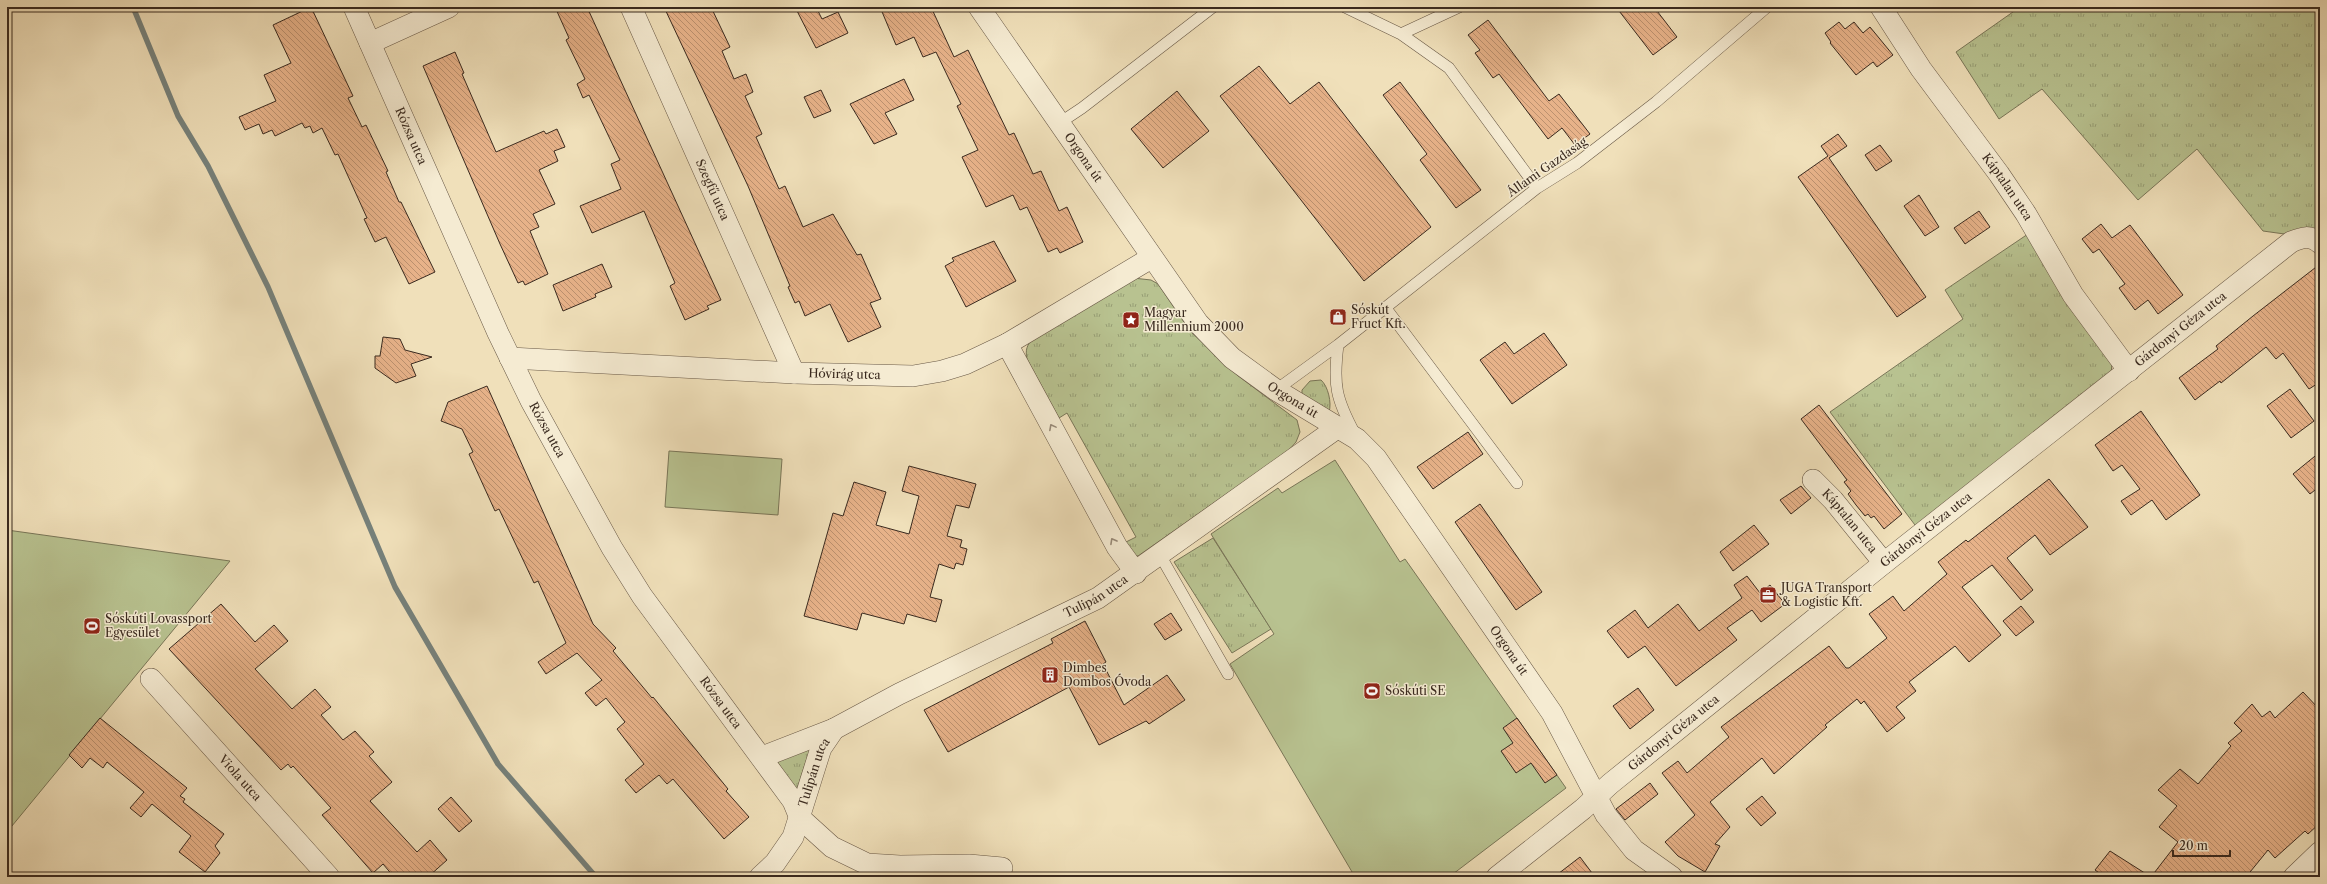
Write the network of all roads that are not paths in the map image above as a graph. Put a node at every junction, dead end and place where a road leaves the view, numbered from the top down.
1 (354, 7) edge
2 (449, 7) edge
3 (631, 7) edge
4 (979, 7) edge
5 (1213, 7) edge
6 (1345, 7) edge
7 (1459, 7) edge
8 (1766, 7) edge
9 (1880, 7) edge
10 (1401, 34) junction
11 (370, 43) junction
12 (1058, 124) junction
13 (1537, 188) junction
14 (2312, 239) edge
15 (1151, 258) junction
16 (1385, 307) junction
17 (1007, 344) junction
18 (1338, 345) junction
19 (510, 358) junction
20 (2129, 371) junction
21 (794, 373) junction
22 (1276, 390) junction
23 (1337, 428) junction
24 (1357, 438) junction
25 (1813, 480) dead end
26 (1517, 483) dead end
27 (1160, 555) junction
28 (1884, 563) junction
29 (1136, 573) junction
30 (1228, 674) dead end
31 (151, 678) dead end
32 (834, 729) junction
33 (762, 757) junction
34 (1596, 798) junction
35 (800, 818) junction
36 (2320, 852) edge
37 (1002, 868) dead end
38 (2303, 875) edge
39 (330, 877) edge
40 (760, 877) edge
41 (1497, 877) edge
42 (1672, 877) edge

1 - 11 street, Rózsa utca
2 - 11 street
3 - 21 street, Szegfű utca
4 - 12 street, Orgona út
5 - 12 lane
6 - 10 lane
7 - 10 lane
8 - 13 lane, Állami Gazdaság
9 - 20 street, Káptalan utca
10 - 13 lane
11 - 19 street, Rózsa utca
12 - 15 street, Orgona út
13 - 16 lane, Állami Gazdaság
14 - 20 street, Gárdonyi Géza utca
15 - 17 street, Hóvirág utca
15 - 22 street, Orgona út
16 - 18 lane, Állami Gazdaság
16 - 26 lane
17 - 21 street, Hóvirág utca
29 -> 17 street
18 - 22 lane, Állami Gazdaság
18 - 24 lane
19 - 21 street, Hóvirág utca
19 - 33 street, Rózsa utca
20 - 28 street, Gárdonyi Géza utca
22 - 23 street, Orgona út
23 - 24 street, Orgona út
23 - 27 street, Tulipán utca
24 - 34 street, Orgona út
25 - 28 street, Káptalan utca
27 - 29 street, Tulipán utca
27 - 30 lane
28 - 34 street, Gárdonyi Géza utca
29 - 32 street, Tulipán utca
31 - 39 street, Viola utca
32 - 33 street, Tulipán utca
32 - 35 street, Tulipán utca
33 - 35 street, Rózsa utca
34 - 41 street, Gárdonyi Géza utca
34 - 42 street, Orgona út
35 - 37 street, Tulipán utca
35 - 40 street, Tulipán utca
36 - 38 street

